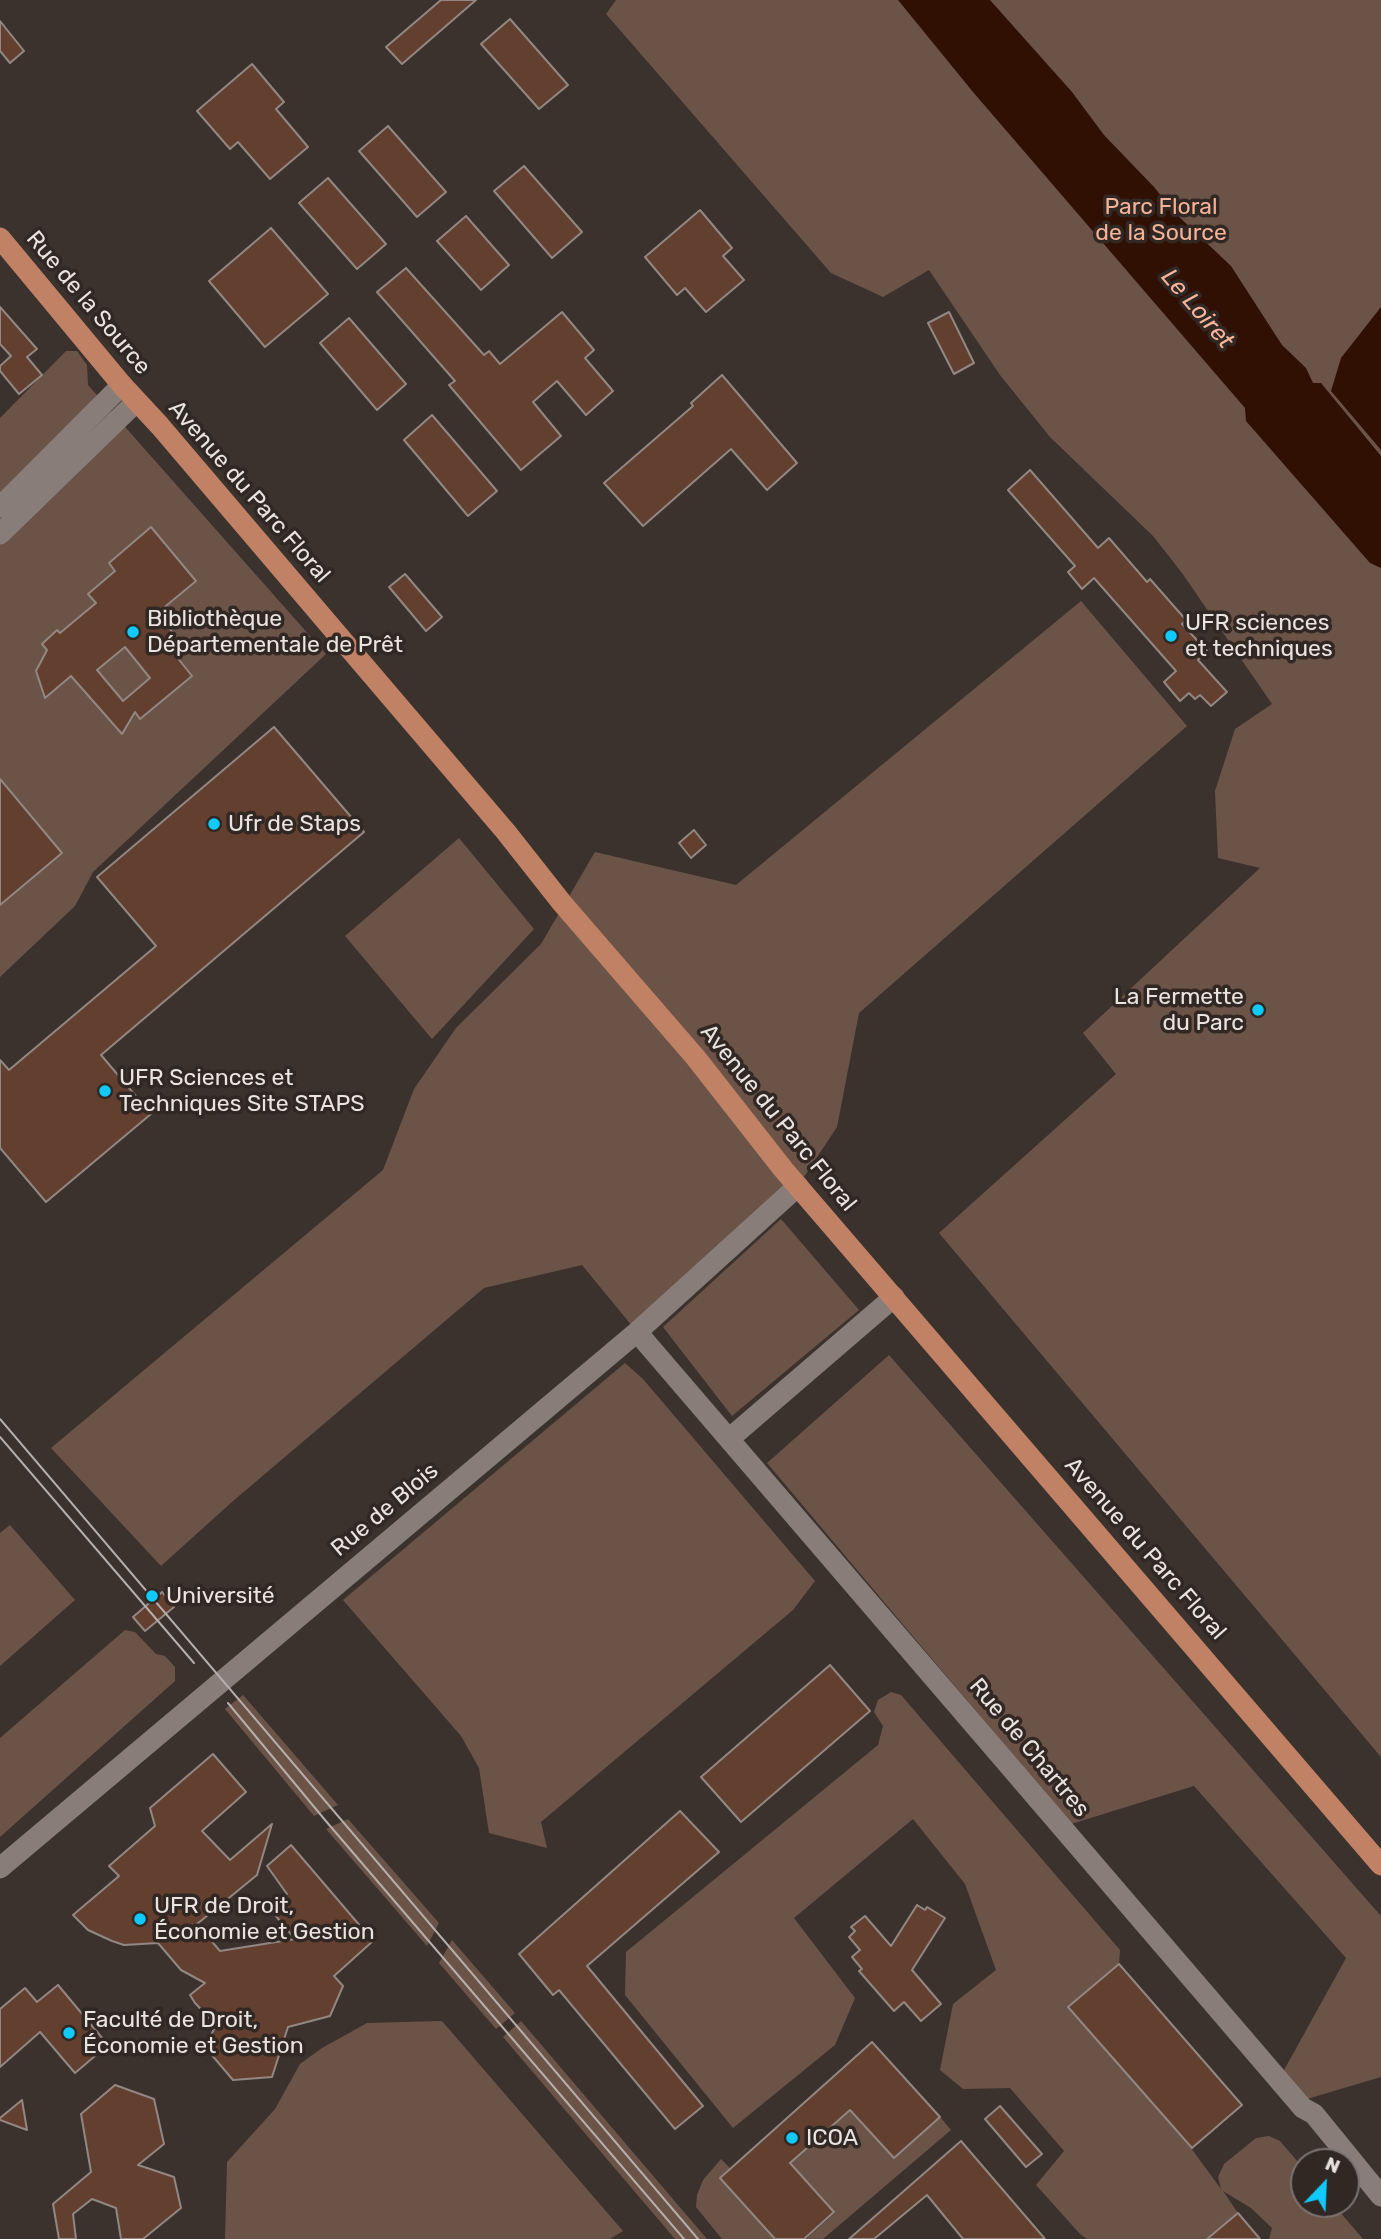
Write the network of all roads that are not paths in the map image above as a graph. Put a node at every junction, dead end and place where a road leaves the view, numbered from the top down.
1 (0, 239) edge
2 (122, 385) junction
3 (136, 402) junction
4 (0, 507) edge
5 (0, 534) edge
6 (798, 1186) junction
7 (894, 1297) junction
8 (637, 1332) junction
9 (729, 1439) junction
10 (1381, 1866) edge
11 (0, 1868) edge
12 (1381, 2196) edge

1 - 2 main road, Rue de la Source
2 - 3 main road, Rue de la Source
2 - 4 street
3 - 5 street
3 - 6 main road, Avenue du Parc Floral
6 - 7 main road, Avenue du Parc Floral
6 - 8 street, Rue de Blois
7 - 9 street
7 - 10 main road, Avenue du Parc Floral
8 - 9 street, Rue de Chartres
8 - 11 street, Rue de Blois
9 - 12 street, Rue de Chartres

